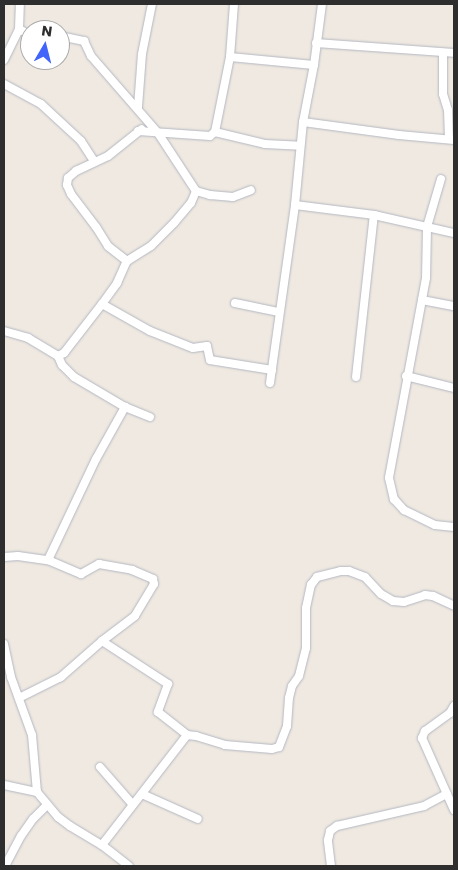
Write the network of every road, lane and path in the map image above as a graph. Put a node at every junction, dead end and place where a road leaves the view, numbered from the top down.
1 (20, 4) edge
2 (152, 4) edge
3 (234, 4) edge
4 (322, 4) edge
5 (19, 29) joint
6 (70, 38) edge
7 (316, 43) junction
8 (454, 53) edge
9 (443, 54) junction
10 (230, 57) junction
11 (4, 60) edge
12 (314, 65) junction
13 (4, 84) edge
14 (138, 107) junction
15 (149, 122) junction
16 (303, 122) junction
17 (138, 131) junction
18 (215, 132) junction
19 (158, 133) junction
20 (452, 140) edge
21 (300, 146) junction
22 (94, 161) junction
23 (441, 179) dead end
24 (251, 190) dead end
25 (196, 191) junction
26 (295, 205) junction
27 (374, 215) junction
28 (427, 227) junction
29 (454, 233) edge
30 (127, 261) junction
31 (422, 300) junction
32 (235, 303) dead end
33 (102, 304) junction
34 (454, 306) edge
35 (279, 312) junction
36 (4, 330) edge
37 (58, 356) junction
38 (272, 370) junction
39 (406, 376) junction
40 (356, 377) dead end
41 (270, 383) dead end
42 (454, 388) edge
43 (125, 407) junction
44 (150, 417) dead end
45 (454, 527) edge
46 (4, 557) edge
47 (48, 560) junction
48 (454, 606) edge
49 (102, 641) junction
50 (4, 644) edge
51 (19, 698) junction
52 (454, 706) edge
53 (188, 735) junction
54 (100, 768) dead end
55 (4, 785) edge
56 (37, 792) junction
57 (142, 794) junction
58 (447, 794) junction
59 (47, 805) junction
60 (132, 805) junction
61 (454, 810) edge
62 (198, 819) dead end
63 (102, 845) junction
64 (5, 866) edge
65 (129, 866) edge
66 (332, 866) edge

1 - 5 street
2 - 14 street
3 - 10 street
4 - 7 street
5 - 11 street
6 - 14 street
7 - 9 street
7 - 12 street
8 - 9 street
9 - 20 street
10 - 12 street
10 - 18 street
12 - 16 street
13 - 22 street
14 - 15 street
15 - 17 street
15 - 19 street
16 - 20 street
16 - 21 street
17 - 19 street
17 - 22 street
18 - 19 street
18 - 21 street
19 - 25 street
21 - 26 street
22 - 30 street
23 - 28 street
24 - 25 street
25 - 30 street
26 - 27 street
26 - 35 street
27 - 28 street
27 - 40 street
28 - 29 street
28 - 31 street
30 - 33 street
31 - 34 street
31 - 39 street
32 - 35 street
33 - 37 street
33 - 38 street
35 - 38 street
36 - 37 street
37 - 43 street
38 - 41 street
39 - 42 street
39 - 45 street
43 - 44 street
43 - 47 street
46 - 47 street
47 - 49 street
48 - 53 street
49 - 51 street
49 - 53 street
50 - 51 street
51 - 56 street
52 - 58 street
53 - 57 street
54 - 60 street
55 - 56 street
56 - 59 street
57 - 60 street
57 - 62 street
58 - 61 street
58 - 66 street
59 - 63 street
59 - 64 street
60 - 63 street
63 - 65 street

